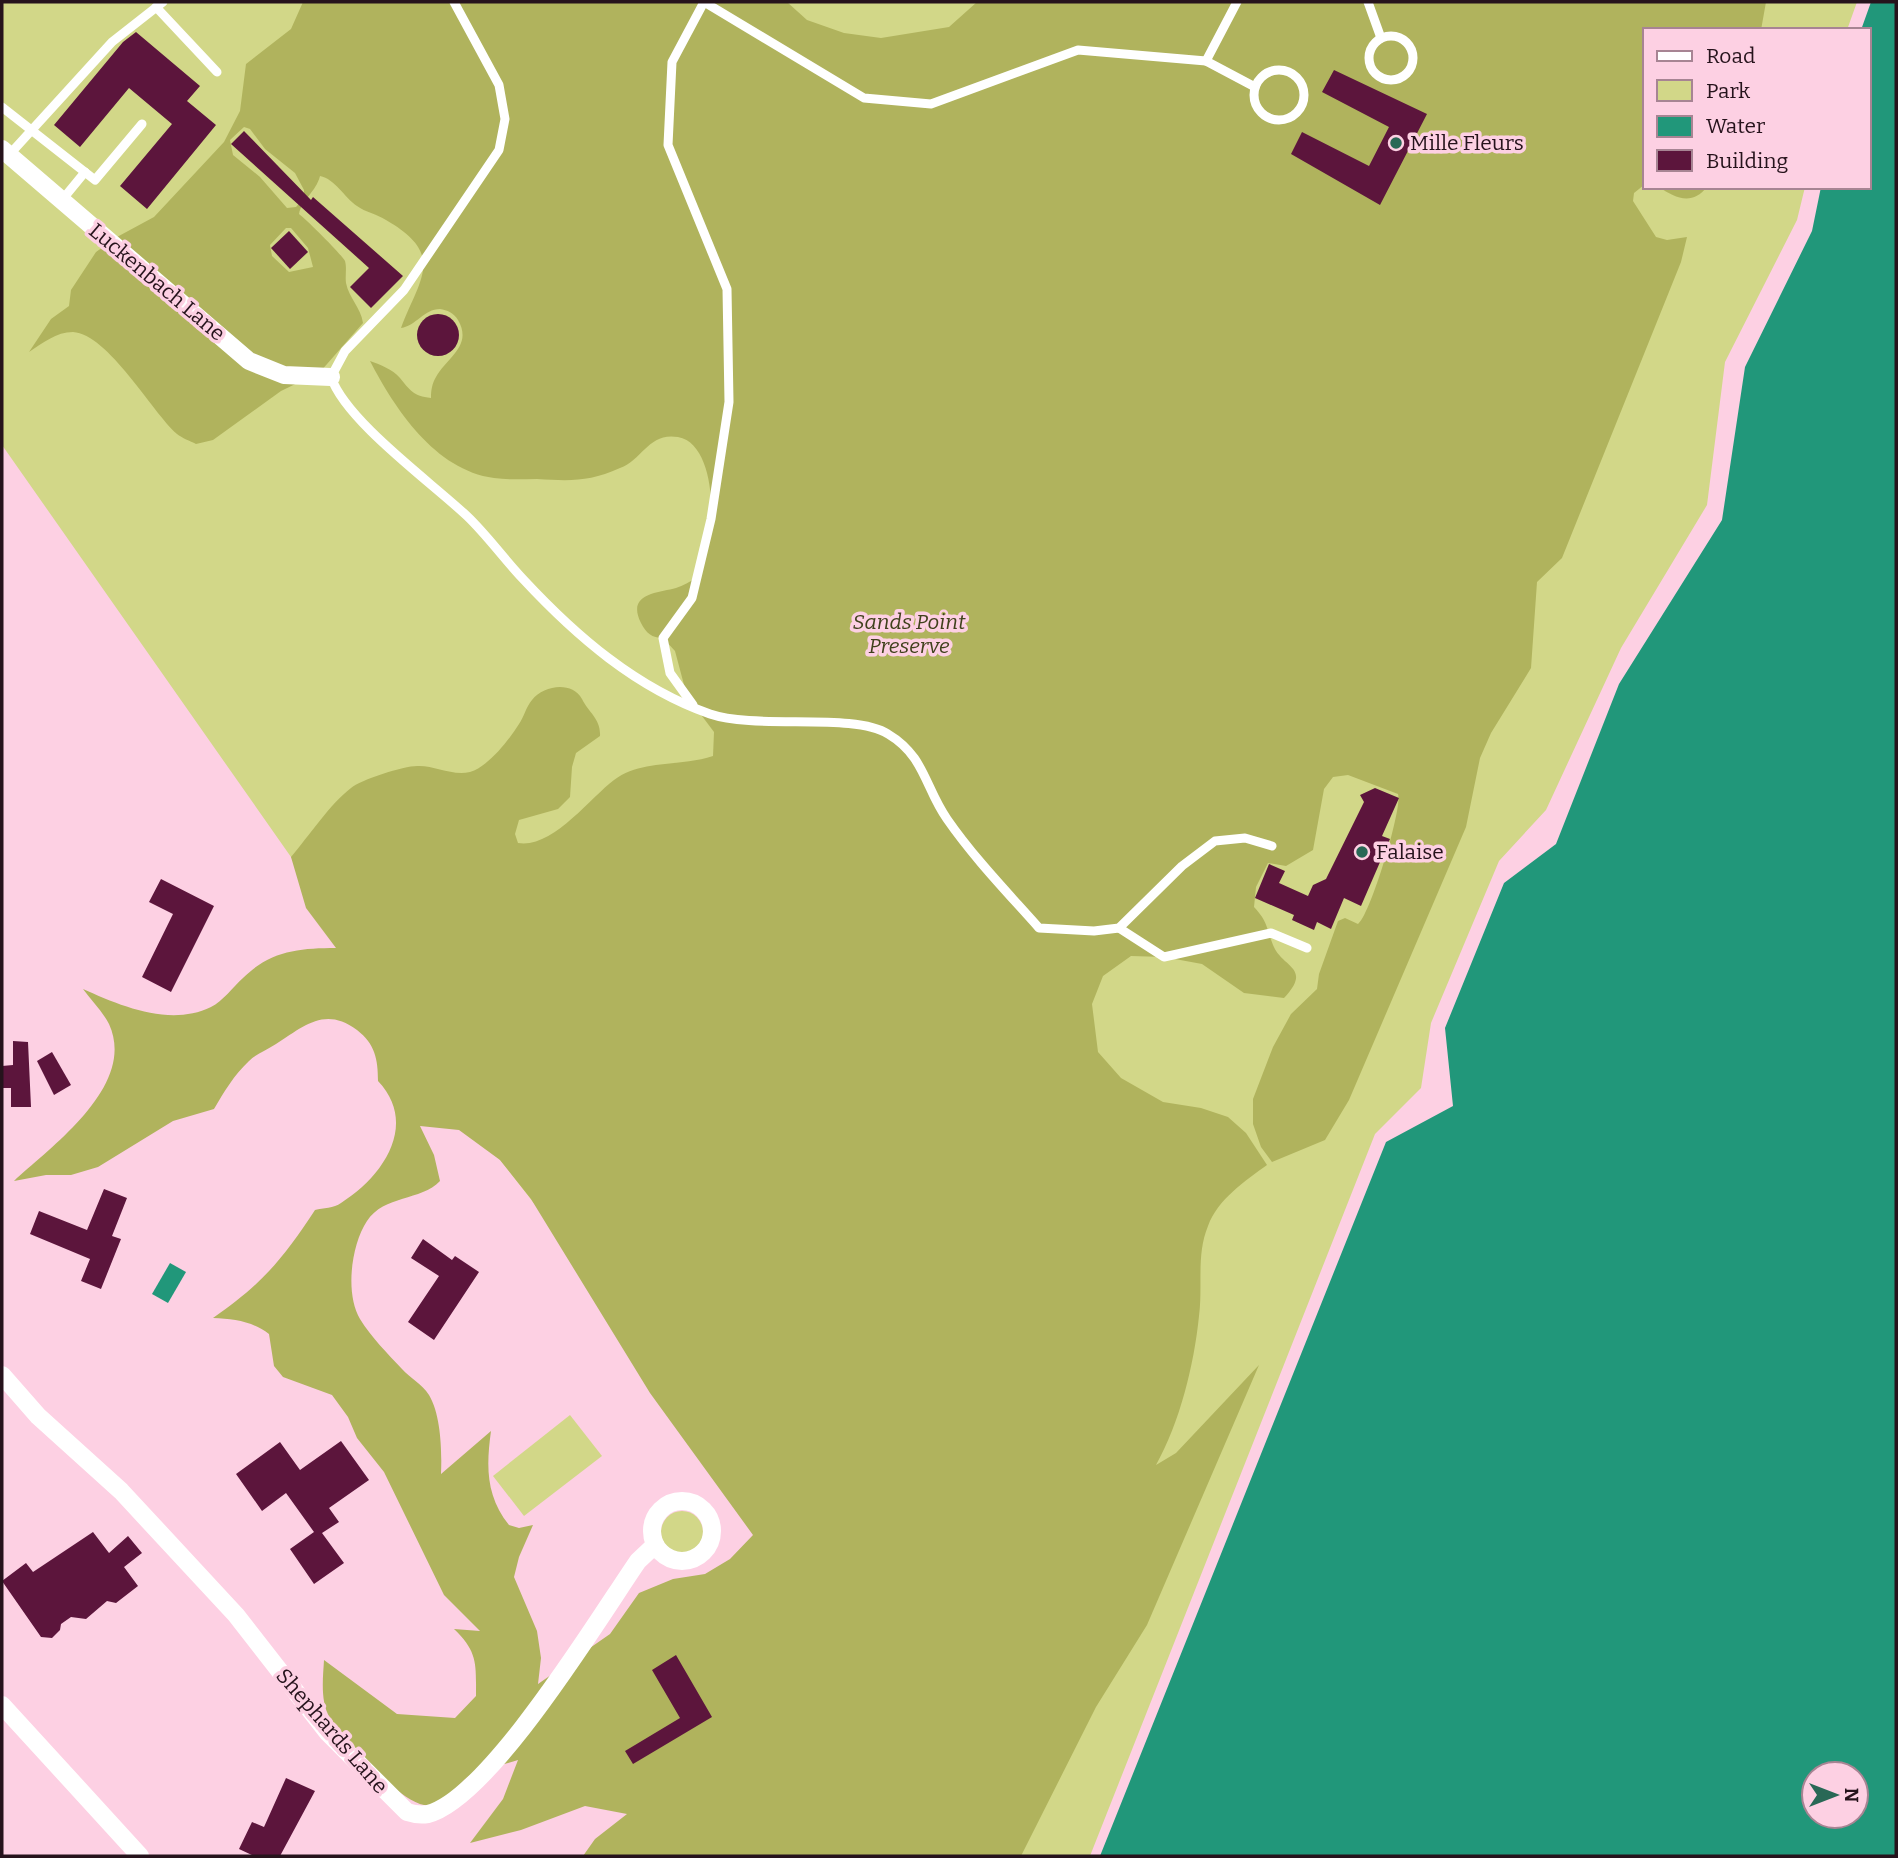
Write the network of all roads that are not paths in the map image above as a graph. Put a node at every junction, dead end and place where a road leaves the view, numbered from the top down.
1 (454, 2) edge
2 (704, 2) edge
3 (1237, 2) edge
4 (1368, 2) edge
5 (159, 4) edge
6 (1381, 38) junction
7 (1206, 61) junction
8 (217, 72) dead end
9 (1255, 87) junction
10 (2, 107) edge
11 (142, 124) dead end
12 (32, 131) junction
13 (6, 152) edge
14 (85, 172) junction
15 (62, 201) junction
16 (331, 377) junction
17 (694, 706) junction
18 (1272, 846) dead end
19 (1119, 928) junction
20 (1307, 947) dead end
21 (2, 1374) edge
22 (655, 1545) dead end
23 (2, 1705) edge
24 (140, 1856) edge

1 - 16 lane
2 - 7 lane
2 - 17 lane
3 - 7 lane
4 - 6 lane
5 - 8 lane
5 - 12 lane
6 - 6 lane
7 - 9 lane
9 - 9 lane
10 - 12 lane
11 - 14 lane
12 - 13 lane
12 - 14 lane
13 - 15 street, Luckenbach Lane
14 - 15 lane
15 - 16 street, Luckenbach Lane
16 - 17 lane
17 - 19 lane
18 - 19 lane
19 - 20 lane
21 - 22 street, Shephards Lane
23 - 24 street

